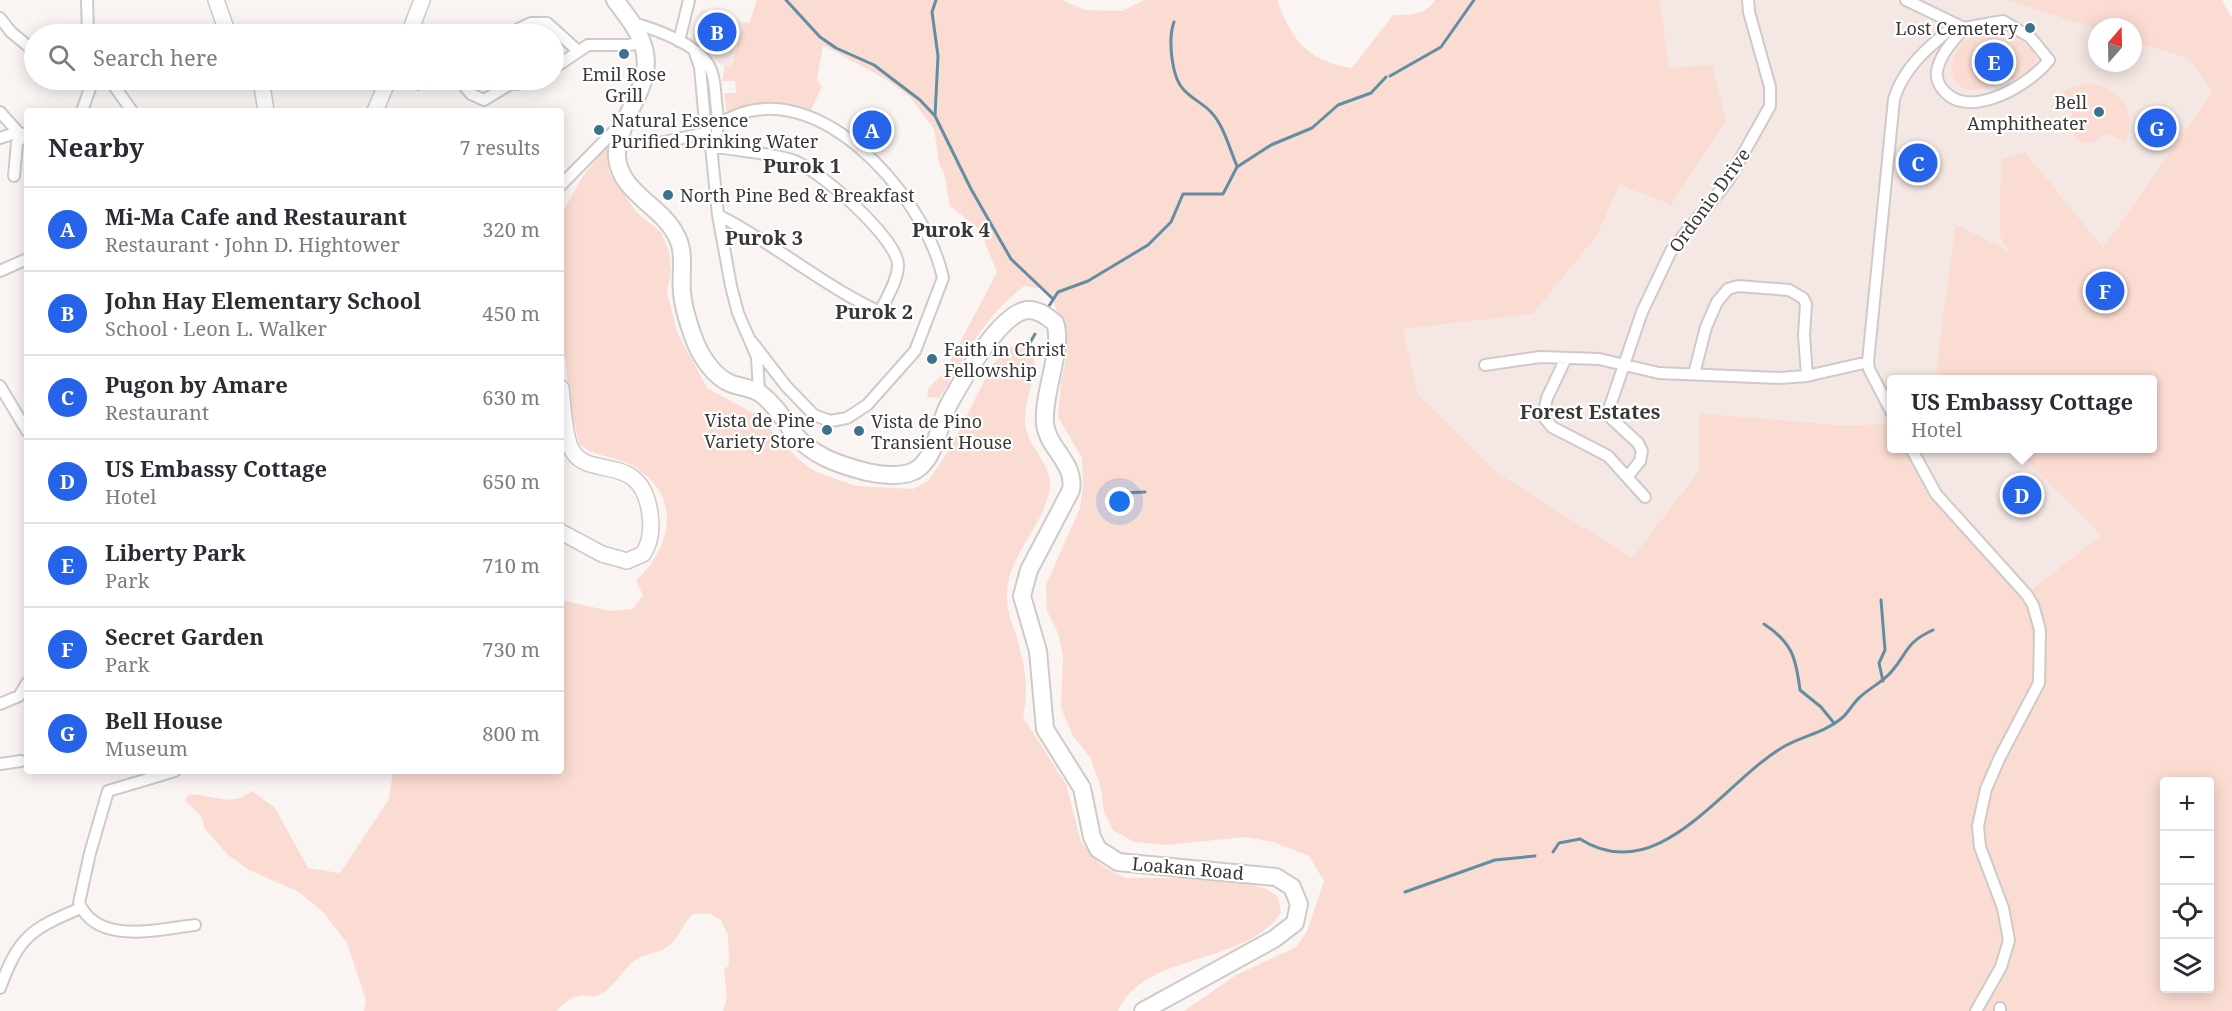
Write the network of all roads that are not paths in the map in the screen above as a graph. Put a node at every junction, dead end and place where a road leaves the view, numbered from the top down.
1 (87, 0) edge
2 (216, 0) edge
3 (422, 0) edge
4 (615, 0) edge
5 (689, 0) edge
6 (1748, 0) edge
7 (1906, 0) edge
8 (0, 18) edge
9 (634, 23) junction
10 (88, 24) edge
11 (224, 24) edge
12 (413, 24) edge
13 (529, 24) edge
14 (549, 24) edge
15 (1960, 26) junction
16 (564, 38) edge
17 (679, 41) junction
18 (643, 42) junction
19 (24, 43) edge
20 (694, 50) junction
21 (578, 51) junction
22 (564, 61) edge
23 (89, 90) edge
24 (117, 90) edge
25 (263, 90) edge
26 (384, 90) edge
27 (468, 90) edge
28 (497, 90) edge
29 (83, 108) edge
30 (130, 108) edge
31 (266, 108) edge
32 (376, 108) edge
33 (0, 112) edge
34 (626, 118) junction
35 (718, 125) junction
36 (706, 133) junction
37 (23, 135) edge
38 (0, 138) edge
39 (659, 143) dead end
40 (711, 146) junction
41 (14, 176) dead end
42 (564, 182) edge
43 (718, 215) junction
44 (24, 260) edge
45 (0, 271) edge
46 (752, 342) junction
47 (1566, 358) junction
48 (1868, 362) junction
49 (1623, 363) junction
50 (1485, 365) dead end
51 (1694, 374) junction
52 (1807, 376) junction
53 (0, 386) edge
54 (759, 392) junction
55 (1887, 403) edge
56 (564, 405) edge
57 (24, 425) edge
58 (1914, 453) edge
59 (1628, 476) junction
60 (1645, 496) dead end
61 (564, 534) edge
62 (24, 688) edge
63 (0, 704) edge
64 (21, 761) dead end
65 (0, 764) edge
66 (165, 774) edge
67 (81, 908) junction
68 (195, 924) dead end
69 (0, 988) edge
70 (1143, 1011) edge
71 (1976, 1011) edge

1 - 10 street
2 - 11 street
3 - 12 street
4 - 9 main road, Loakan Road
5 - 17 street
6 - 49 street, Ordonio Drive
7 - 15 street
8 - 19 street
9 - 17 street
9 - 18 main road, Loakan Road
13 - 14 street
15 - 15 street
15 - 48 street
16 - 21 street
17 - 20 street
18 - 21 street
18 - 34 main road, Loakan Road
20 - 35 street
20 - 36 street
21 - 22 street
23 - 29 street
24 - 30 street
25 - 31 street
26 - 32 street
27 - 28 street
33 - 37 street
34 - 42 street
34 - 54 main road, Loakan Road
35 - 40 street
35 - 46 street
36 - 39 street
36 - 40 street
37 - 38 street
37 - 41 street
40 - 43 street
40 - 43 street
43 - 46 street
44 - 45 street
46 - 54 street
47 - 49 street
47 - 50 street
47 - 59 street
48 - 52 street
48 - 55 street
49 - 51 street
49 - 59 street, Ordonio Drive
51 - 52 street
51 - 52 street
53 - 57 street
54 - 70 main road, Loakan Road
56 - 61 street
58 - 71 street
59 - 60 street
62 - 63 street
64 - 65 street
66 - 67 street
67 - 68 street
67 - 69 street

